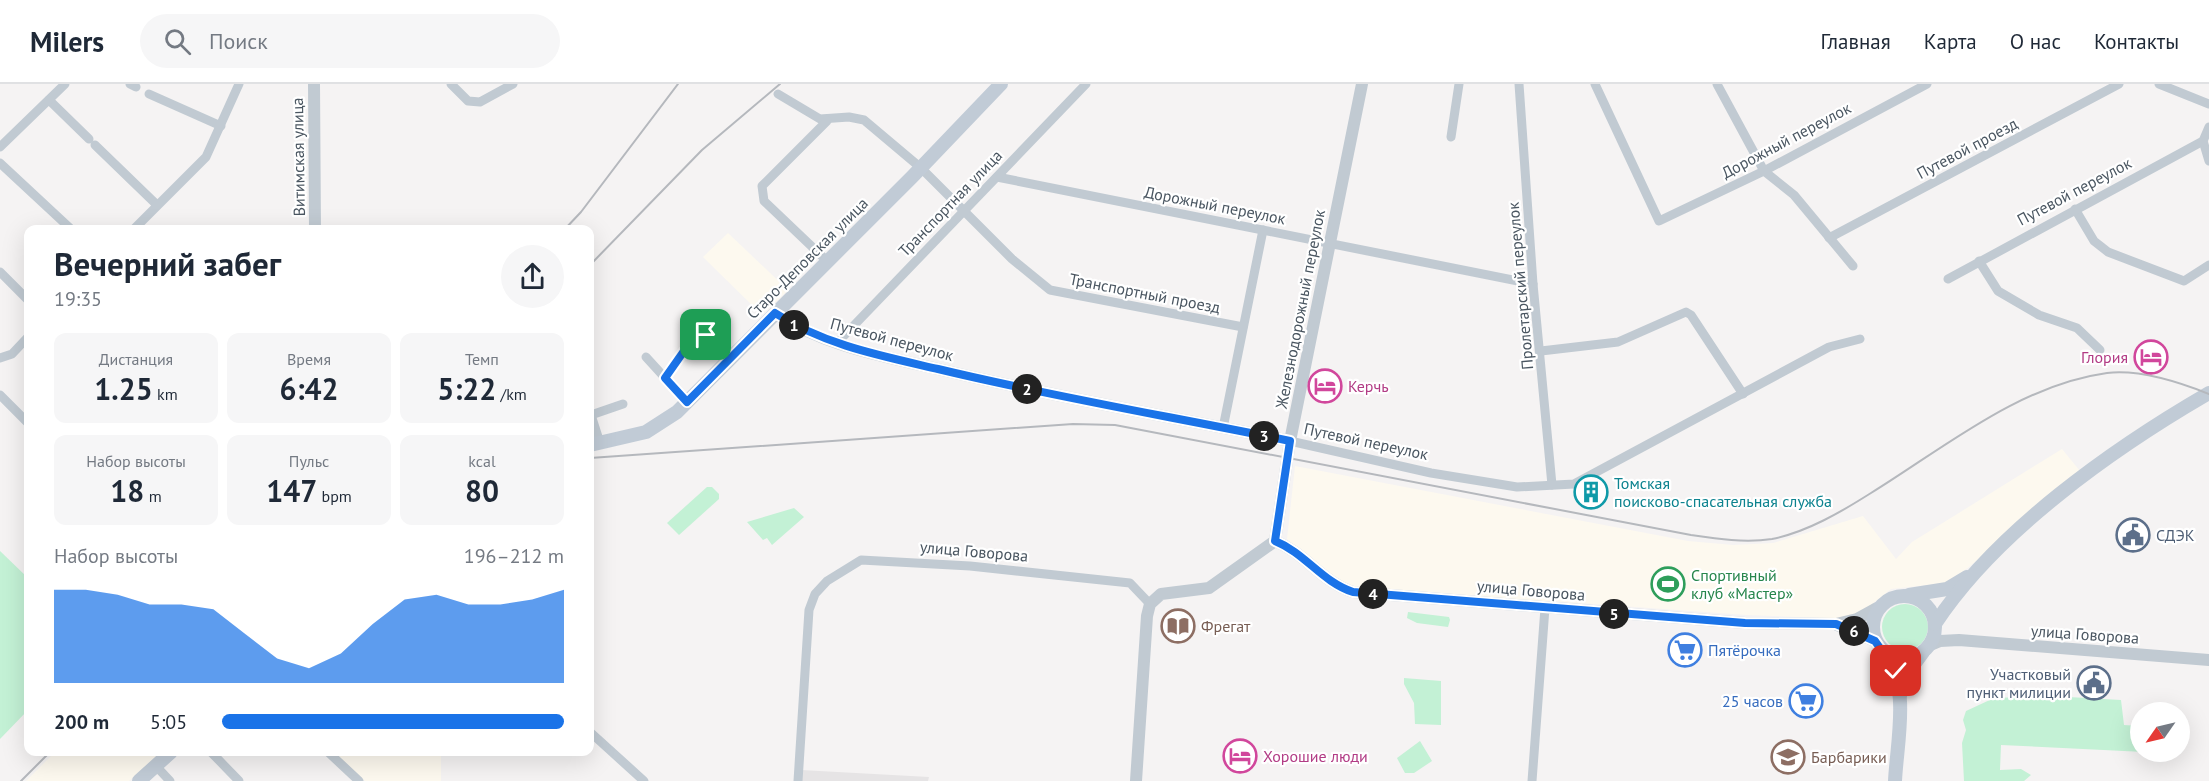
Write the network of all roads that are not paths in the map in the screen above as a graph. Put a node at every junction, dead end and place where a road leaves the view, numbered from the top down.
1 (65, 84) edge
2 (239, 84) edge
3 (314, 84) edge
4 (452, 84) edge
5 (513, 84) edge
6 (1000, 84) edge
7 (1086, 84) edge
8 (1362, 84) edge
9 (1459, 84) edge
10 (1519, 84) edge
11 (1595, 84) edge
12 (1717, 84) edge
13 (1927, 84) edge
14 (2119, 84) edge
15 (2159, 84) edge
16 (149, 94) dead end
17 (778, 94) dead end
18 (49, 100) junction
19 (2209, 104) edge
20 (827, 121) junction
21 (221, 126) junction
22 (2209, 127) edge
23 (1451, 137) dead end
24 (2203, 141) junction
25 (0, 147) edge
26 (2209, 161) edge
27 (0, 162) edge
28 (921, 168) junction
29 (1764, 171) junction
30 (997, 177) junction
31 (157, 205) junction
32 (2075, 209) junction
33 (965, 211) junction
34 (67, 225) edge
35 (138, 225) edge
36 (315, 225) edge
37 (1263, 230) junction
38 (1829, 238) junction
39 (1329, 243) junction
40 (828, 261) junction
41 (1979, 261) junction
42 (2209, 265) edge
43 (1853, 266) dead end
44 (0, 272) edge
45 (1948, 279) dead end
46 (1533, 284) junction
47 (24, 296) edge
48 (775, 313) junction
49 (1243, 327) junction
50 (706, 335) dead end
51 (1860, 339) dead end
52 (24, 341) edge
53 (837, 343) junction
54 (2100, 350) dead end
55 (1541, 351) junction
56 (0, 357) edge
57 (646, 357) dead end
58 (665, 378) junction
59 (2209, 393) edge
60 (1743, 394) junction
61 (0, 395) edge
62 (687, 402) junction
63 (623, 404) dead end
64 (594, 412) edge
65 (24, 419) edge
66 (1223, 428) junction
67 (1290, 441) junction
68 (595, 444) edge
69 (1552, 485) junction
70 (1275, 541) junction
71 (1978, 570) junction
72 (1907, 595) junction
73 (1150, 604) junction
74 (1877, 608) junction
75 (1545, 609) junction
76 (1836, 624) junction
77 (1935, 624) junction
78 (1959, 640) junction
79 (1879, 645) junction
80 (1926, 649) junction
81 (2209, 660) edge
82 (1899, 698) junction
83 (594, 736) edge
84 (167, 756) edge
85 (215, 756) edge
86 (332, 756) edge
87 (156, 766) junction
88 (641, 780) edge
89 (139, 781) edge
90 (170, 781) edge
91 (239, 781) edge
92 (359, 781) edge
93 (798, 781) edge
94 (1136, 781) edge
95 (1532, 781) edge
96 (1895, 781) edge

1 - 18 street
2 - 21 street
3 - 36 street, Витимская улица
4 - 5 street
6 - 28 main road, Старо-Деповская улица
7 - 30 street, Транспортная улица
8 - 39 street, Железнодорожный переулок
9 - 23 street
10 - 46 street, Пролетарский переулок
11 - 29 street, Дорожный переулок
12 - 29 street
13 - 29 street, Дорожный переулок
14 - 38 street, Путевой проезд
15 - 19 street
16 - 21 street
17 - 20 street
18 - 25 street
18 - 31 street
20 - 28 street, Транспортный проезд
20 - 40 street
21 - 31 street
22 - 24 street
24 - 26 street
24 - 32 street, Путевой переулок
27 - 34 street
28 - 33 street, Транспортный проезд
28 - 40 main road, Старо-Деповская улица
29 - 38 street
30 - 33 street, Транспортная улица
30 - 37 street, Дорожный переулок
31 - 35 street
32 - 41 street, Путевой переулок
32 - 42 street
33 - 49 street, Транспортный проезд
33 - 53 street, Транспортная улица
37 - 39 street, Дорожный переулок
37 - 49 street
38 - 43 street
39 - 46 street, Дорожный переулок
39 - 67 street, Железнодорожный переулок
40 - 48 main road, Старо-Деповская улица
41 - 45 street, Путевой переулок
41 - 54 street
44 - 47 street
46 - 55 street, Пролетарский переулок
48 - 53 street, Путевой переулок
48 - 62 main road, Старо-Деповская улица
49 - 66 street
50 - 58 street
51 - 60 street, Путевой переулок
52 - 56 street
53 - 66 street, Путевой переулок
55 - 60 street
55 - 69 street, Пролетарский переулок
57 - 58 street
58 - 62 street
59 - 71 main road
60 - 69 street, Путевой переулок
61 - 65 street
62 - 68 main road, Старо-Деповская улица
63 - 64 street
66 - 67 street, Путевой переулок
67 - 69 street, Путевой переулок
67 - 70 street, Железнодорожный переулок
70 - 73 street
70 - 75 street, улица Говорова
71 - 72 main road
71 - 77 main road
72 - 74 main road
72 - 77 main road
73 - 93 street, улица Говорова
73 - 94 street
74 - 76 street, улица Говорова
74 - 79 main road
75 - 76 street, улица Говорова
75 - 95 street
76 - 79 street, улица Говорова
77 - 78 street
77 - 80 main road
78 - 80 street
78 - 81 street, улица Говорова
79 - 80 main road
79 - 82 main road
80 - 82 main road
82 - 96 main road
83 - 88 street
84 - 87 main road
85 - 91 street
86 - 92 street
87 - 89 main road
87 - 90 street

